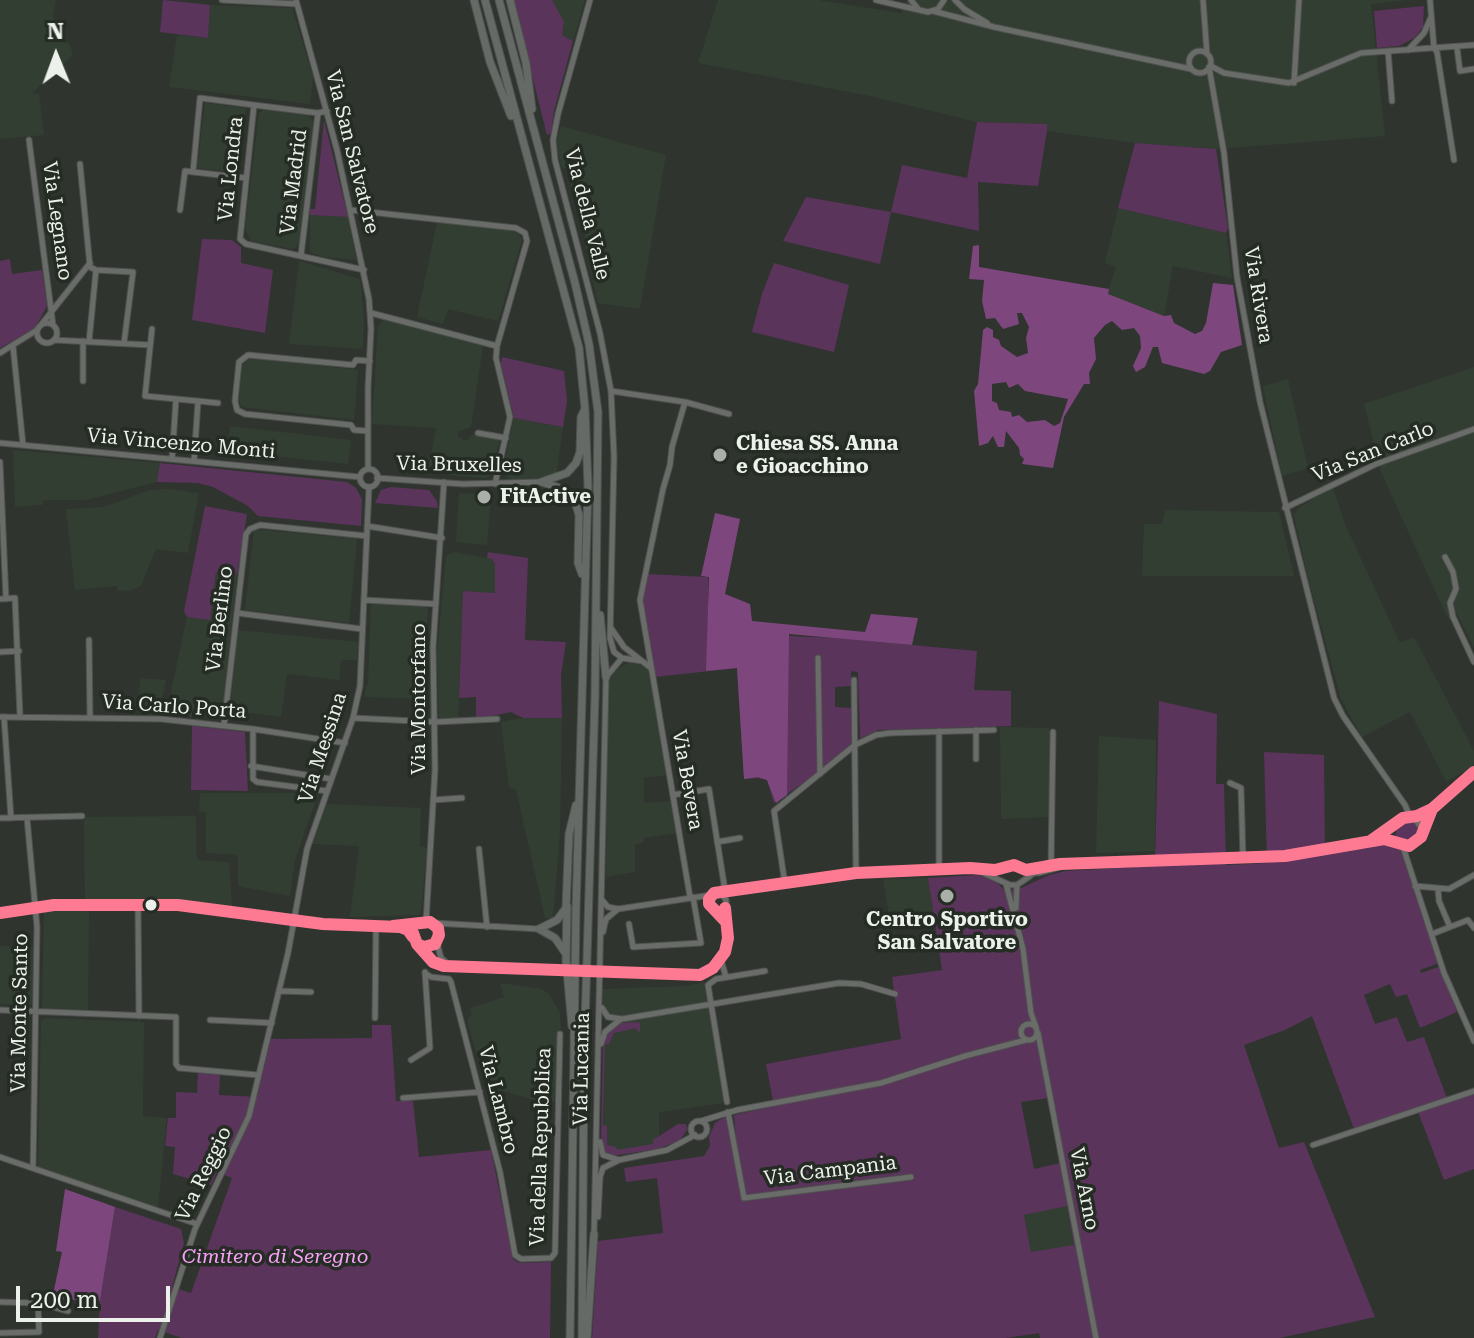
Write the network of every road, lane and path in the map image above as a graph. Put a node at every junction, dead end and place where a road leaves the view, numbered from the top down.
1 (222, 0) edge
2 (474, 0) edge
3 (485, 0) edge
4 (499, 0) edge
5 (510, 0) edge
6 (590, 0) edge
7 (876, 0) edge
8 (908, 0) edge
9 (944, 0) edge
10 (955, 0) edge
11 (1203, 0) edge
12 (1299, 0) edge
13 (1430, 0) edge
14 (296, 2) edge
15 (896, 4) junction
16 (919, 10) junction
17 (933, 11) junction
18 (1431, 16) junction
19 (994, 27) junction
20 (1206, 37) junction
21 (1474, 45) edge
22 (1434, 48) junction
23 (1457, 48) junction
24 (1408, 50) junction
25 (1388, 51) junction
26 (1196, 52) junction
27 (1207, 54) junction
28 (1190, 56) junction
29 (1171, 64) junction
30 (1210, 66) junction
31 (1191, 69) junction
32 (1474, 69) edge
33 (1200, 73) junction
34 (1224, 73) junction
35 (1212, 83) junction
36 (1294, 83) junction
37 (1392, 101) dead end
38 (254, 105) junction
39 (327, 111) junction
40 (318, 113) junction
41 (536, 139) junction
42 (29, 140) dead end
43 (524, 146) junction
44 (1454, 160) dead end
45 (80, 164) dead end
46 (193, 172) junction
47 (246, 178) junction
48 (180, 210) dead end
49 (351, 210) junction
50 (301, 255) junction
51 (91, 262) junction
52 (96, 270) junction
53 (364, 270) junction
54 (53, 307) junction
55 (371, 313) junction
56 (53, 325) junction
57 (39, 327) junction
58 (152, 329) dead end
59 (26, 339) junction
60 (54, 340) junction
61 (42, 341) junction
62 (86, 342) junction
63 (124, 343) junction
64 (150, 345) junction
65 (13, 346) junction
66 (497, 346) junction
67 (0, 353) edge
68 (370, 361) junction
69 (83, 381) dead end
70 (611, 391) junction
71 (176, 399) junction
72 (198, 401) junction
73 (685, 402) junction
74 (218, 403) dead end
75 (585, 409) junction
76 (729, 414) dead end
77 (1474, 429) edge
78 (367, 431) junction
79 (478, 433) dead end
80 (506, 438) junction
81 (0, 443) edge
82 (23, 445) junction
83 (172, 459) junction
84 (194, 461) junction
85 (0, 462) edge
86 (368, 469) junction
87 (360, 477) junction
88 (377, 478) junction
89 (444, 482) junction
90 (541, 482) junction
91 (495, 484) junction
92 (369, 487) junction
93 (1285, 508) junction
94 (367, 526) junction
95 (367, 536) junction
96 (442, 538) junction
97 (1445, 557) dead end
98 (585, 579) junction
99 (596, 584) junction
100 (3, 599) edge
101 (364, 600) junction
102 (436, 604) junction
103 (237, 613) junction
104 (610, 627) junction
105 (362, 629) junction
106 (89, 640) dead end
107 (624, 647) junction
108 (19, 651) junction
109 (0, 652) edge
110 (622, 658) junction
111 (818, 658) dead end
112 (642, 661) junction
113 (1474, 662) edge
114 (651, 668) junction
115 (606, 677) junction
116 (854, 680) dead end
117 (20, 716) junction
118 (2, 717) edge
119 (90, 718) junction
120 (353, 718) junction
121 (497, 719) dead end
122 (435, 722) junction
123 (224, 725) junction
124 (253, 729) junction
125 (976, 730) junction
126 (994, 730) dead end
127 (939, 731) junction
128 (1053, 732) dead end
129 (345, 743) junction
130 (855, 745) junction
131 (976, 759) dead end
132 (251, 766) junction
133 (1474, 772) edge
134 (820, 775) junction
135 (320, 777) junction
136 (331, 779) junction
137 (1230, 783) dead end
138 (8, 786) junction
139 (0, 787) edge
140 (316, 790) junction
141 (327, 791) junction
142 (673, 795) junction
143 (462, 798) dead end
144 (578, 799) junction
145 (433, 800) junction
146 (1405, 805) junction
147 (1432, 809) junction
148 (82, 816) dead end
149 (1411, 817) junction
150 (0, 818) edge
151 (11, 818) junction
152 (27, 818) junction
153 (1403, 818) junction
154 (1395, 825) junction
155 (1422, 830) junction
156 (740, 838) dead end
157 (1372, 840) junction
158 (717, 842) junction
159 (1400, 843) junction
160 (1413, 845) junction
161 (479, 849) dead end
162 (1243, 858) junction
163 (1410, 863) junction
164 (1079, 864) junction
165 (1052, 865) junction
166 (939, 868) junction
167 (970, 868) junction
168 (1020, 868) junction
169 (1004, 869) junction
170 (856, 873) junction
171 (1474, 875) edge
172 (1022, 880) junction
173 (1005, 883) junction
174 (724, 884) junction
175 (785, 884) junction
176 (1415, 886) junction
177 (1438, 889) junction
178 (735, 890) junction
179 (722, 894) junction
180 (711, 895) junction
181 (693, 897) junction
182 (601, 899) junction
183 (567, 900) junction
184 (708, 902) junction
185 (726, 904) junction
186 (138, 906) junction
187 (35, 907) junction
188 (618, 909) junction
189 (716, 910) junction
190 (0, 913) edge
191 (1016, 917) junction
192 (292, 921) junction
193 (427, 921) junction
194 (726, 922) junction
195 (629, 924) dead end
196 (376, 925) junction
197 (393, 926) junction
198 (454, 926) junction
199 (487, 927) junction
200 (1450, 927) junction
201 (1474, 928) edge
202 (539, 929) junction
203 (1432, 934) junction
204 (438, 938) junction
205 (415, 940) junction
206 (566, 955) junction
207 (721, 960) junction
208 (600, 961) junction
209 (452, 967) junction
210 (765, 971) dead end
211 (726, 977) junction
212 (600, 985) junction
213 (279, 991) junction
214 (311, 992) dead end
215 (895, 994) dead end
216 (710, 1004) junction
217 (1030, 1004) junction
218 (0, 1010) edge
219 (37, 1012) junction
220 (139, 1016) junction
221 (375, 1018) dead end
222 (622, 1019) junction
223 (210, 1020) dead end
224 (272, 1023) junction
225 (1022, 1029) junction
226 (1037, 1030) junction
227 (560, 1034) dead end
228 (575, 1040) junction
229 (1028, 1040) junction
230 (1474, 1041) edge
231 (1039, 1047) junction
232 (999, 1049) junction
233 (411, 1060) dead end
234 (258, 1075) junction
235 (598, 1083) junction
236 (1474, 1091) edge
237 (480, 1092) junction
238 (403, 1098) dead end
239 (727, 1102) dead end
240 (728, 1112) junction
241 (701, 1121) junction
242 (707, 1131) junction
243 (693, 1132) junction
244 (1313, 1145) dead end
245 (0, 1157) edge
246 (619, 1160) junction
247 (33, 1168) junction
248 (911, 1177) dead end
249 (197, 1224) junction
250 (594, 1234) junction
251 (515, 1255) joint
252 (0, 1302) edge
253 (38, 1303) junction
254 (68, 1311) dead end
255 (0, 1333) edge
256 (160, 1338) edge
257 (570, 1338) edge
258 (584, 1338) edge
259 (1096, 1338) edge

1 - 14 street
2 - 43 highway
3 - 43 highway
4 - 41 highway
5 - 41 highway
6 - 70 street, Via della Valle
7 - 15 street
8 - 15 street
8 - 16 street
9 - 17 street
10 - 19 street
11 - 20 street
12 - 36 street
13 - 18 street
14 - 39 street, Via San Salvatore
15 - 16 street
16 - 17 street
17 - 19 street
18 - 22 street
18 - 24 street
19 - 29 street
20 - 26 street
20 - 27 street
21 - 23 street
22 - 23 street
22 - 24 street
22 - 44 street
23 - 32 street
24 - 25 street
25 - 36 street
25 - 37 street
26 - 27 street
26 - 28 street
27 - 30 street
28 - 29 street
28 - 31 street
29 - 31 street
30 - 33 street
30 - 34 street
30 - 35 street, Via Rivera
31 - 33 street
33 - 35 street
34 - 35 street
34 - 36 street
35 - 93 street, Via Rivera
38 - 40 street, Via Londra
38 - 46 street
38 - 47 street, Via Londra
39 - 40 street, Via Londra
39 - 49 street, Via San Salvatore
40 - 50 street, Via Madrid
41 - 99 highway
42 - 54 street, Via Legnano
43 - 75 highway
45 - 51 street
46 - 47 street
46 - 48 street
47 - 50 street, Via Londra
49 - 53 street, Via San Salvatore
49 - 66 street
50 - 53 street
51 - 52 street
51 - 54 street
52 - 62 street
52 - 63 street
53 - 55 street, Via San Salvatore
54 - 56 street, Via Legnano
54 - 57 street
55 - 66 street
55 - 68 street
56 - 57 street
56 - 60 street
57 - 59 street
57 - 61 street
58 - 64 street
59 - 61 street
59 - 65 street
60 - 61 street
60 - 62 street
62 - 63 street
62 - 69 street
63 - 64 street
64 - 71 street
65 - 67 street
65 - 82 street
66 - 80 street
68 - 78 street
68 - 78 street
70 - 73 street
70 - 104 street, Via della Valle
71 - 72 street
71 - 83 street
72 - 74 street
72 - 84 street
73 - 76 street
73 - 114 street, Via Bevera
75 - 90 highway
75 - 98 highway
77 - 93 street, Via San Carlo
78 - 86 street
79 - 80 street
80 - 91 street
81 - 82 street, Via Vincenzo Monti
82 - 83 street, Via Vincenzo Monti
83 - 84 street, Via Vincenzo Monti
84 - 87 street, Via Vincenzo Monti
85 - 100 street
86 - 87 street
86 - 88 street
87 - 92 street
88 - 89 street, Via Bruxelles
88 - 92 street
89 - 91 street, Via Bruxelles
89 - 96 street, Via Montorfano
90 - 91 street, Via Bruxelles
90 - 98 highway
92 - 94 street, Via Messina
93 - 146 street, Via Rivera
94 - 95 street, Via Messina
94 - 96 street
95 - 101 street, Via Messina
95 - 103 street, Via Berlino
96 - 102 street, Via Montorfano
97 - 113 street
98 - 144 highway
99 - 115 highway
99 - 258 highway
100 - 108 street
101 - 102 street
101 - 105 street, Via Messina
102 - 122 street, Via Montorfano
103 - 105 street
103 - 123 street, Via Berlino
104 - 107 street
104 - 110 street
105 - 120 street, Via Messina
106 - 119 street
107 - 110 street
107 - 112 street
108 - 109 street
108 - 117 street
110 - 112 street
110 - 115 street
111 - 134 street
112 - 114 street
114 - 142 street, Via Bevera
115 - 182 street, Via Lucania
116 - 130 street
117 - 118 street, Via Carlo Porta
117 - 119 street, Via Carlo Porta
118 - 138 street
119 - 123 street, Via Carlo Porta
120 - 122 street
120 - 129 street, Via Messina
121 - 122 street
122 - 145 street, Via Montorfano
123 - 124 street, Via Carlo Porta
124 - 129 street, Via Carlo Porta
124 - 132 street
125 - 126 street
125 - 127 street
125 - 131 street
127 - 130 street
127 - 166 street
128 - 165 street
129 - 136 street, Via Messina
130 - 134 street
130 - 170 street
132 - 135 street
132 - 140 street
133 - 147 street
134 - 175 street
135 - 136 street
135 - 140 street
136 - 141 street, Via Messina
137 - 162 street
138 - 139 street
138 - 151 street
140 - 141 street
141 - 192 street, Via Messina
142 - 158 street
142 - 181 street, Via Bevera
143 - 145 street
144 - 183 highway
144 - 228 highway
145 - 193 street, Via Montorfano
146 - 149 street, Via Rivera
146 - 153 street
147 - 149 street
147 - 155 street
148 - 152 street
149 - 153 street
149 - 155 street
150 - 151 street
151 - 152 street
152 - 187 street, Via Monte Santo
153 - 154 street
154 - 157 street
154 - 159 street
155 - 160 street
156 - 158 street
157 - 159 street
157 - 162 street
158 - 174 street
159 - 160 street
159 - 163 street
160 - 163 street
161 - 199 street
162 - 164 street
163 - 176 street
164 - 165 street
164 - 172 street
165 - 168 street
165 - 172 street
166 - 167 street
166 - 170 street
167 - 169 street
167 - 173 street
168 - 169 street
168 - 172 street
169 - 173 street
170 - 175 street
171 - 177 street
172 - 173 street
172 - 191 street, Via Arno
173 - 191 street, Via Arno
174 - 178 street
174 - 179 street
175 - 178 street
176 - 177 street
176 - 203 street
177 - 200 street
178 - 179 street
178 - 185 street
179 - 180 street
179 - 185 street
180 - 181 street
180 - 184 street
181 - 184 street
181 - 188 street
181 - 195 street, Via Bevera
182 - 188 street
182 - 208 street, Via Lucania
183 - 202 highway
183 - 206 highway
184 - 189 street
185 - 189 street
185 - 194 street
186 - 187 street
186 - 192 street
186 - 220 street
187 - 190 street
187 - 219 street, Via Monte Santo
188 - 208 street
189 - 194 street
191 - 217 street, Via Arno
192 - 196 street
192 - 213 street, Via Reggio
193 - 197 street
193 - 198 street
193 - 204 street
193 - 205 street
194 - 207 street
196 - 197 street
196 - 221 street
197 - 205 street
198 - 199 street
198 - 204 street
199 - 202 street
200 - 201 street
200 - 203 street
202 - 206 highway
203 - 230 street
204 - 205 street
204 - 209 street
205 - 209 street
206 - 228 highway
207 - 209 street, bridge
207 - 211 street
208 - 212 street, Via Lucania
210 - 211 street
211 - 216 street
212 - 222 street
212 - 235 street, Via Lucania
213 - 214 street
213 - 224 street, Via Reggio
215 - 216 street
216 - 222 street
216 - 239 street
217 - 225 street, Via Arno
217 - 226 street, Via Arno
218 - 219 street
219 - 220 street
219 - 247 street, Via Monte Santo
220 - 234 street
222 - 235 street
223 - 224 street
224 - 234 street, Via Reggio
225 - 226 street
225 - 229 street
225 - 232 street
226 - 229 street
226 - 231 street, Via Arno
227 - 251 street, Via della Repubblica
228 - 257 highway
229 - 231 street
229 - 232 street
231 - 259 street, Via Arno
232 - 240 street
233 - 237 street, Via Lambro
234 - 249 street, Via Reggio
235 - 246 street
235 - 250 street, Via Lucania
236 - 244 street
237 - 238 street
237 - 251 street, Via Lambro
240 - 241 street
240 - 242 street
240 - 248 street, Via Campania
241 - 242 street
241 - 243 street
242 - 243 street
243 - 246 street
245 - 247 street
246 - 250 street
247 - 249 street
249 - 256 street, Via Reggio
250 - 258 highway
252 - 253 street
253 - 254 street
253 - 255 street

